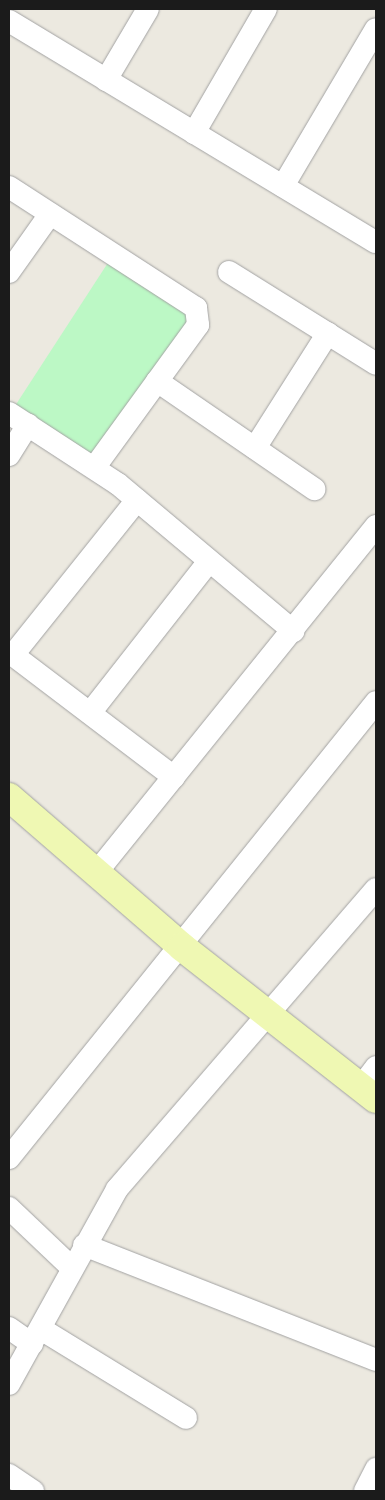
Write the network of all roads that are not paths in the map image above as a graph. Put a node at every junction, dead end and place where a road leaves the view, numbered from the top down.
1 (148, 9) edge
2 (266, 9) edge
3 (9, 21) edge
4 (376, 29) edge
5 (106, 80) junction
6 (194, 133) junction
7 (283, 186) junction
8 (9, 187) edge
9 (50, 214) junction
10 (374, 235) edge
11 (9, 272) edge
12 (229, 272) dead end
13 (328, 333) junction
14 (376, 364) edge
15 (157, 381) junction
16 (9, 413) edge
17 (28, 425) junction
18 (255, 448) junction
19 (9, 455) edge
20 (94, 467) junction
21 (314, 489) dead end
22 (137, 500) junction
23 (376, 526) edge
24 (209, 560) junction
25 (293, 631) junction
26 (376, 702) edge
27 (90, 713) junction
28 (174, 777) junction
29 (9, 797) edge
30 (96, 873) junction
31 (376, 889) edge
32 (182, 947) junction
33 (268, 1016) junction
34 (371, 1085) edge
35 (9, 1158) edge
36 (9, 1208) edge
37 (84, 1245) junction
38 (72, 1268) junction
39 (9, 1328) edge
40 (36, 1336) junction
41 (376, 1360) edge
42 (9, 1384) edge
43 (186, 1418) dead end
44 (376, 1469) edge
45 (9, 1475) edge
46 (32, 1491) edge
47 (365, 1491) edge

1 - 5 street
2 - 6 street
3 - 5 street
4 - 7 street
5 - 6 street
6 - 7 street
7 - 10 street
8 - 9 street
9 - 11 street
9 - 15 street
12 - 13 street
13 - 14 street
13 - 18 street
15 - 18 street
15 - 20 street
16 - 17 street
17 - 19 street
17 - 20 street
18 - 21 street
20 - 22 street
22 - 24 street
22 - 27 street
23 - 25 street
24 - 25 street
24 - 27 street
25 - 28 street
26 - 32 street
27 - 28 street
28 - 30 street
29 - 30 street
30 - 32 street
31 - 33 street
32 - 33 street
32 - 35 street
33 - 34 street
33 - 37 street
36 - 38 street
37 - 38 street
37 - 41 street
38 - 40 street
39 - 40 street
40 - 42 street
40 - 43 street
44 - 47 street
45 - 46 street

